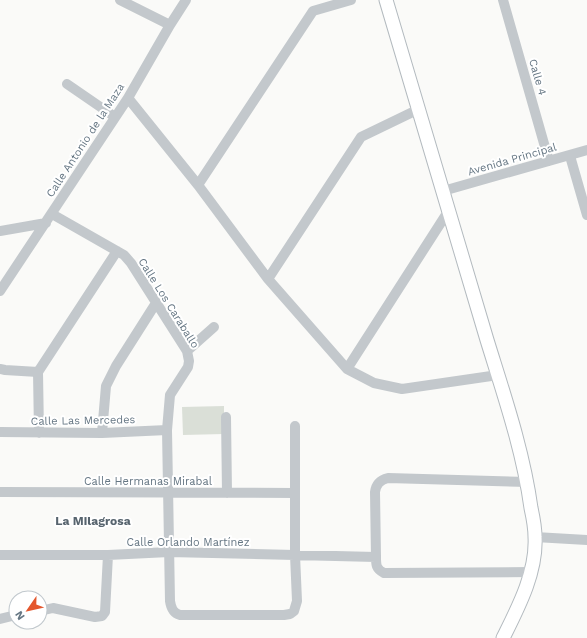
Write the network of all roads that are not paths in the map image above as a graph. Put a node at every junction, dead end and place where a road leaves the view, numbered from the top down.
1 (120, 0) edge
2 (186, 0) edge
3 (351, 0) edge
4 (386, 0) edge
5 (503, 0) edge
6 (170, 26) junction
7 (66, 84) dead end
8 (128, 98) junction
9 (419, 109) junction
10 (115, 117) junction
11 (587, 150) edge
12 (570, 156) junction
13 (549, 161) junction
14 (198, 184) junction
15 (443, 191) junction
16 (449, 210) junction
17 (52, 214) junction
18 (587, 215) edge
19 (46, 223) junction
20 (0, 231) edge
21 (117, 251) junction
22 (268, 279) junction
23 (0, 291) edge
24 (156, 303) junction
25 (214, 327) dead end
26 (187, 351) junction
27 (0, 368) edge
28 (347, 369) junction
29 (38, 372) junction
30 (498, 375) junction
31 (226, 417) dead end
32 (295, 426) dead end
33 (167, 430) junction
34 (0, 432) edge
35 (39, 433) junction
36 (102, 433) junction
37 (528, 482) junction
38 (0, 492) edge
39 (169, 493) junction
40 (227, 493) junction
41 (295, 493) junction
42 (535, 537) junction
43 (587, 540) edge
44 (170, 552) junction
45 (108, 555) junction
46 (295, 555) junction
47 (0, 556) edge
48 (376, 556) junction
49 (531, 572) junction
50 (48, 609) edge
51 (503, 638) edge

1 - 6 street
2 - 6 street, Calle Antonio de la Maza
3 - 14 street
4 - 9 street
5 - 13 street, Calle 4
6 - 8 street, Calle Antonio de la Maza
7 - 10 street
8 - 10 street, Calle Antonio de la Maza
8 - 14 street
9 - 15 street
9 - 22 street
10 - 17 street, Calle Antonio de la Maza
11 - 12 street, Avenida Principal
12 - 13 street, Avenida Principal
12 - 18 street
13 - 15 street, Avenida Principal
14 - 22 street
15 - 16 street
16 - 28 street
16 - 30 street
17 - 19 street, Calle Antonio de la Maza
17 - 21 street, Calle Los Caraballo
19 - 20 street
19 - 23 street, Calle Antonio de la Maza
21 - 24 street, Calle Los Caraballo
21 - 29 street
22 - 28 street
24 - 26 street, Calle Los Caraballo
24 - 36 street
25 - 26 street
26 - 33 street, Calle Los Caraballo
27 - 29 street
28 - 30 street
29 - 35 street
30 - 37 street
31 - 40 street
32 - 41 street
33 - 36 street, Calle Las Mercedes
33 - 39 street, Calle Los Caraballo
34 - 35 street, Calle Las Mercedes
35 - 36 street, Calle Las Mercedes
37 - 42 street
37 - 48 street
38 - 39 street, Calle Hermanas Mirabal
39 - 40 street, Calle Hermanas Mirabal
39 - 44 street, Calle Los Caraballo
40 - 41 street, Calle Hermanas Mirabal
41 - 46 street
42 - 43 street
42 - 49 street
44 - 45 street, Calle Orlando Martínez
44 - 46 street, Calle Orlando Martínez
44 - 46 street, Calle Los Caraballo
45 - 47 street, Calle Orlando Martínez
45 - 50 street
46 - 48 street, Calle Orlando Martínez
48 - 49 street
49 - 51 street

